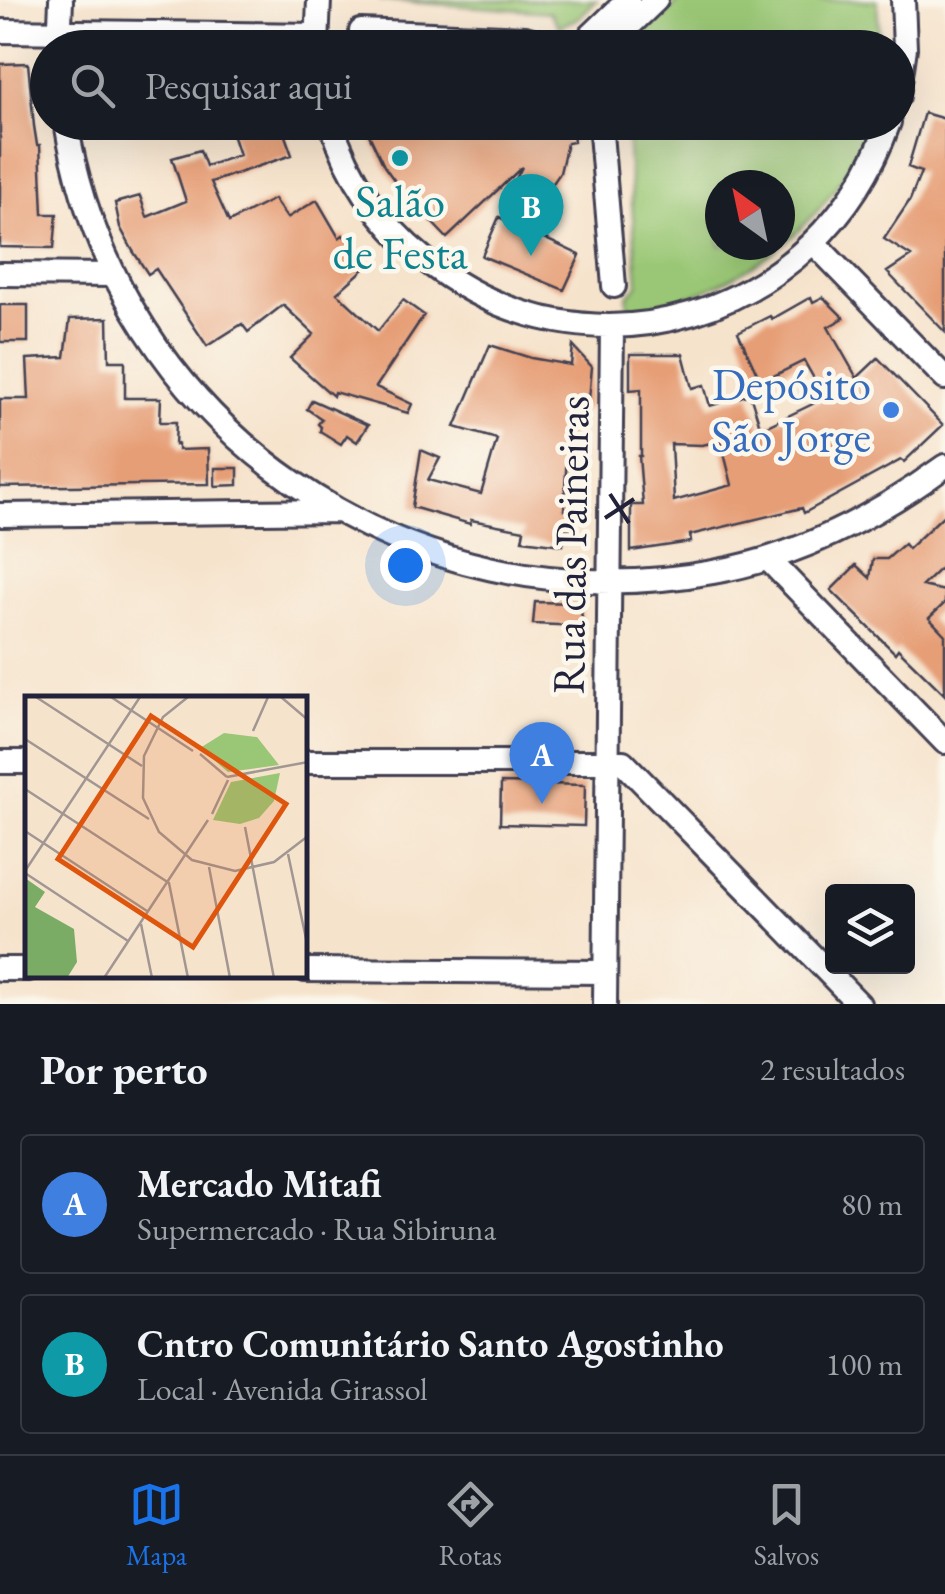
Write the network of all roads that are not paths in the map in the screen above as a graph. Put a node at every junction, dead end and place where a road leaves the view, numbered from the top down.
1 (61, 0) edge
2 (319, 0) edge
3 (628, 0) edge
4 (656, 0) edge
5 (904, 0) edge
6 (59, 30) edge
7 (318, 30) edge
8 (597, 30) edge
9 (625, 30) edge
10 (905, 30) edge
11 (0, 31) edge
12 (30, 35) edge
13 (69, 140) edge
14 (337, 140) edge
15 (602, 140) edge
16 (883, 140) edge
17 (815, 244) junction
18 (0, 274) edge
19 (114, 275) junction
20 (614, 286) dead end
21 (612, 327) junction
22 (945, 378) edge
23 (945, 466) edge
24 (338, 511) junction
25 (0, 515) edge
26 (768, 558) junction
27 (609, 581) junction
28 (945, 742) edge
29 (308, 762) edge
30 (607, 762) junction
31 (0, 968) edge
32 (25, 969) edge
33 (308, 970) edge
34 (605, 972) junction
35 (605, 1004) edge
36 (859, 1004) edge

1 - 6 street
2 - 7 street
3 - 8 street
4 - 9 street
5 - 10 street
11 - 12 street
13 - 19 street
14 - 21 street
15 - 20 street
16 - 17 street
17 - 21 street
17 - 22 street
18 - 19 street
19 - 24 street
21 - 27 street, Rua das Paineiras
23 - 26 street
24 - 25 street
24 - 27 street
26 - 27 street
26 - 28 street
27 - 30 street, Rua das Paineiras
29 - 30 street
30 - 34 street, Rua das Paineiras
30 - 36 street
31 - 32 street
33 - 34 street
34 - 35 street, Rua das Paineiras

